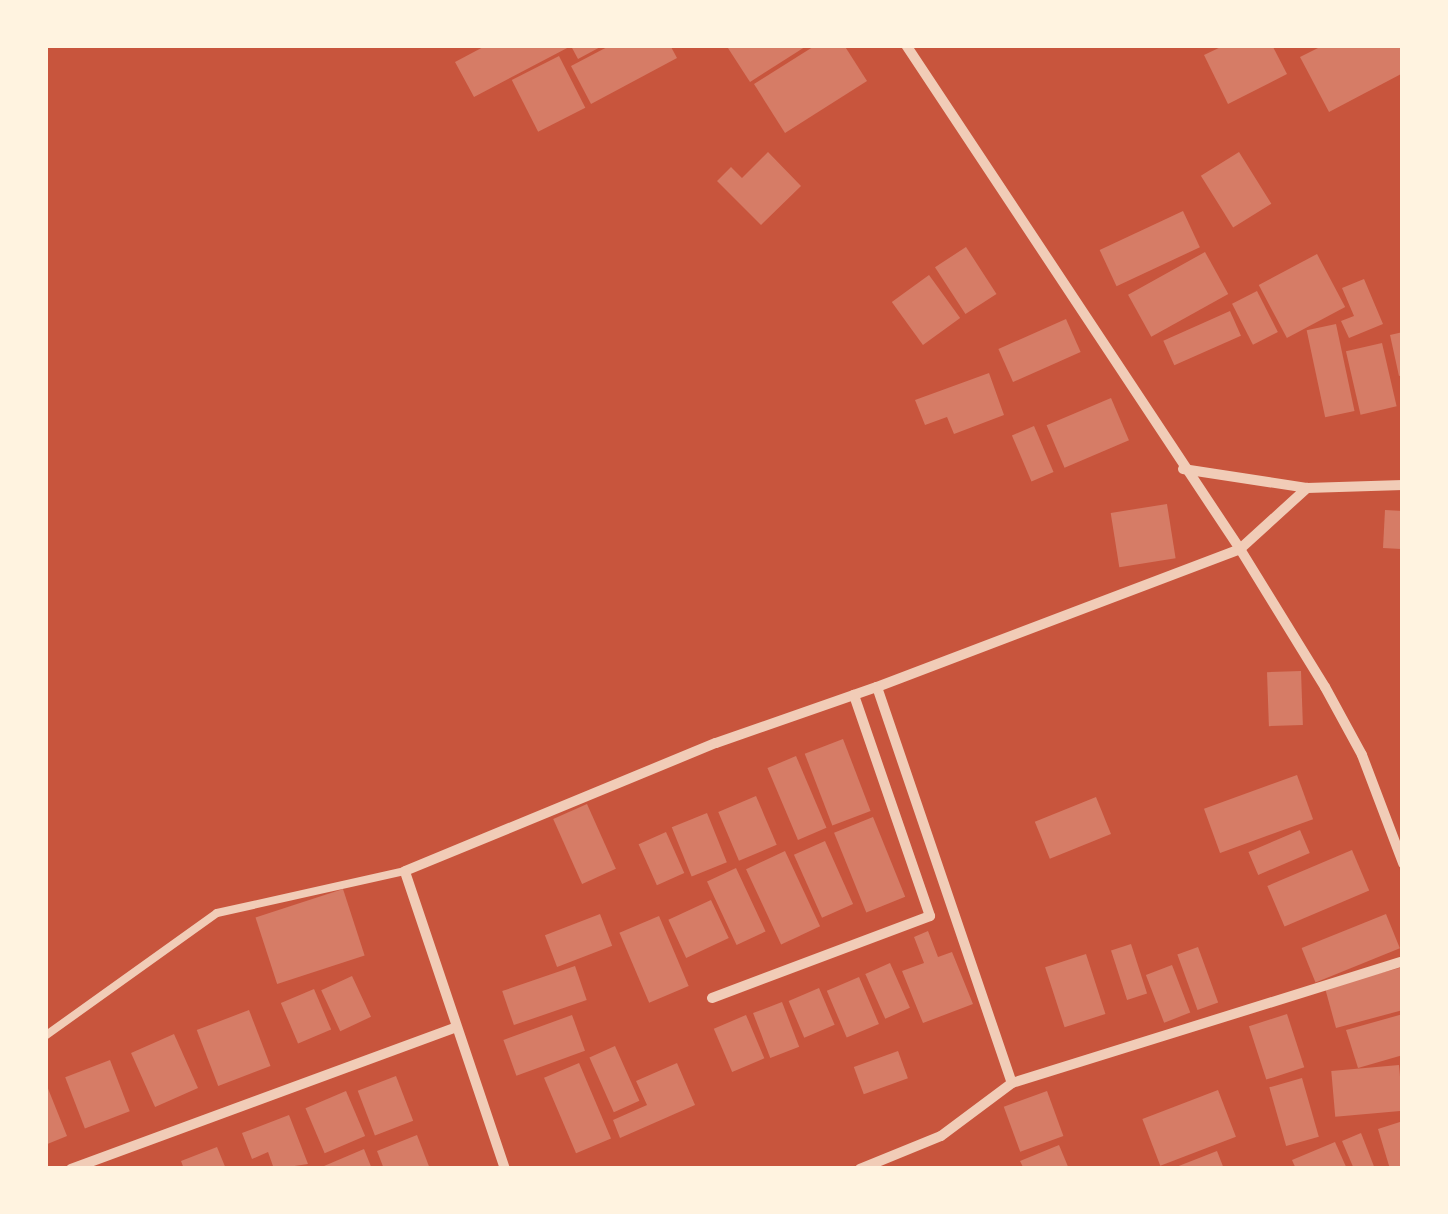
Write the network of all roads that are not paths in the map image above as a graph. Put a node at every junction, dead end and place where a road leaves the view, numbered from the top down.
1 (906, 45) edge
2 (1183, 468) junction
3 (1403, 485) edge
4 (1307, 488) junction
5 (1240, 549) junction
6 (877, 687) junction
7 (854, 695) junction
8 (1403, 863) edge
9 (405, 871) junction
10 (1403, 961) edge
11 (712, 998) dead end
12 (456, 1027) junction
13 (45, 1036) edge
14 (1012, 1082) junction
15 (71, 1169) edge
16 (504, 1169) edge
17 (860, 1169) edge

1 - 2 street
2 - 4 street
2 - 5 street
3 - 4 street
4 - 5 street
5 - 6 street
5 - 8 street
6 - 7 street
6 - 14 street
7 - 9 street
7 - 11 street
9 - 12 street
9 - 13 lane
10 - 14 street
12 - 15 street
12 - 16 street
14 - 17 street

